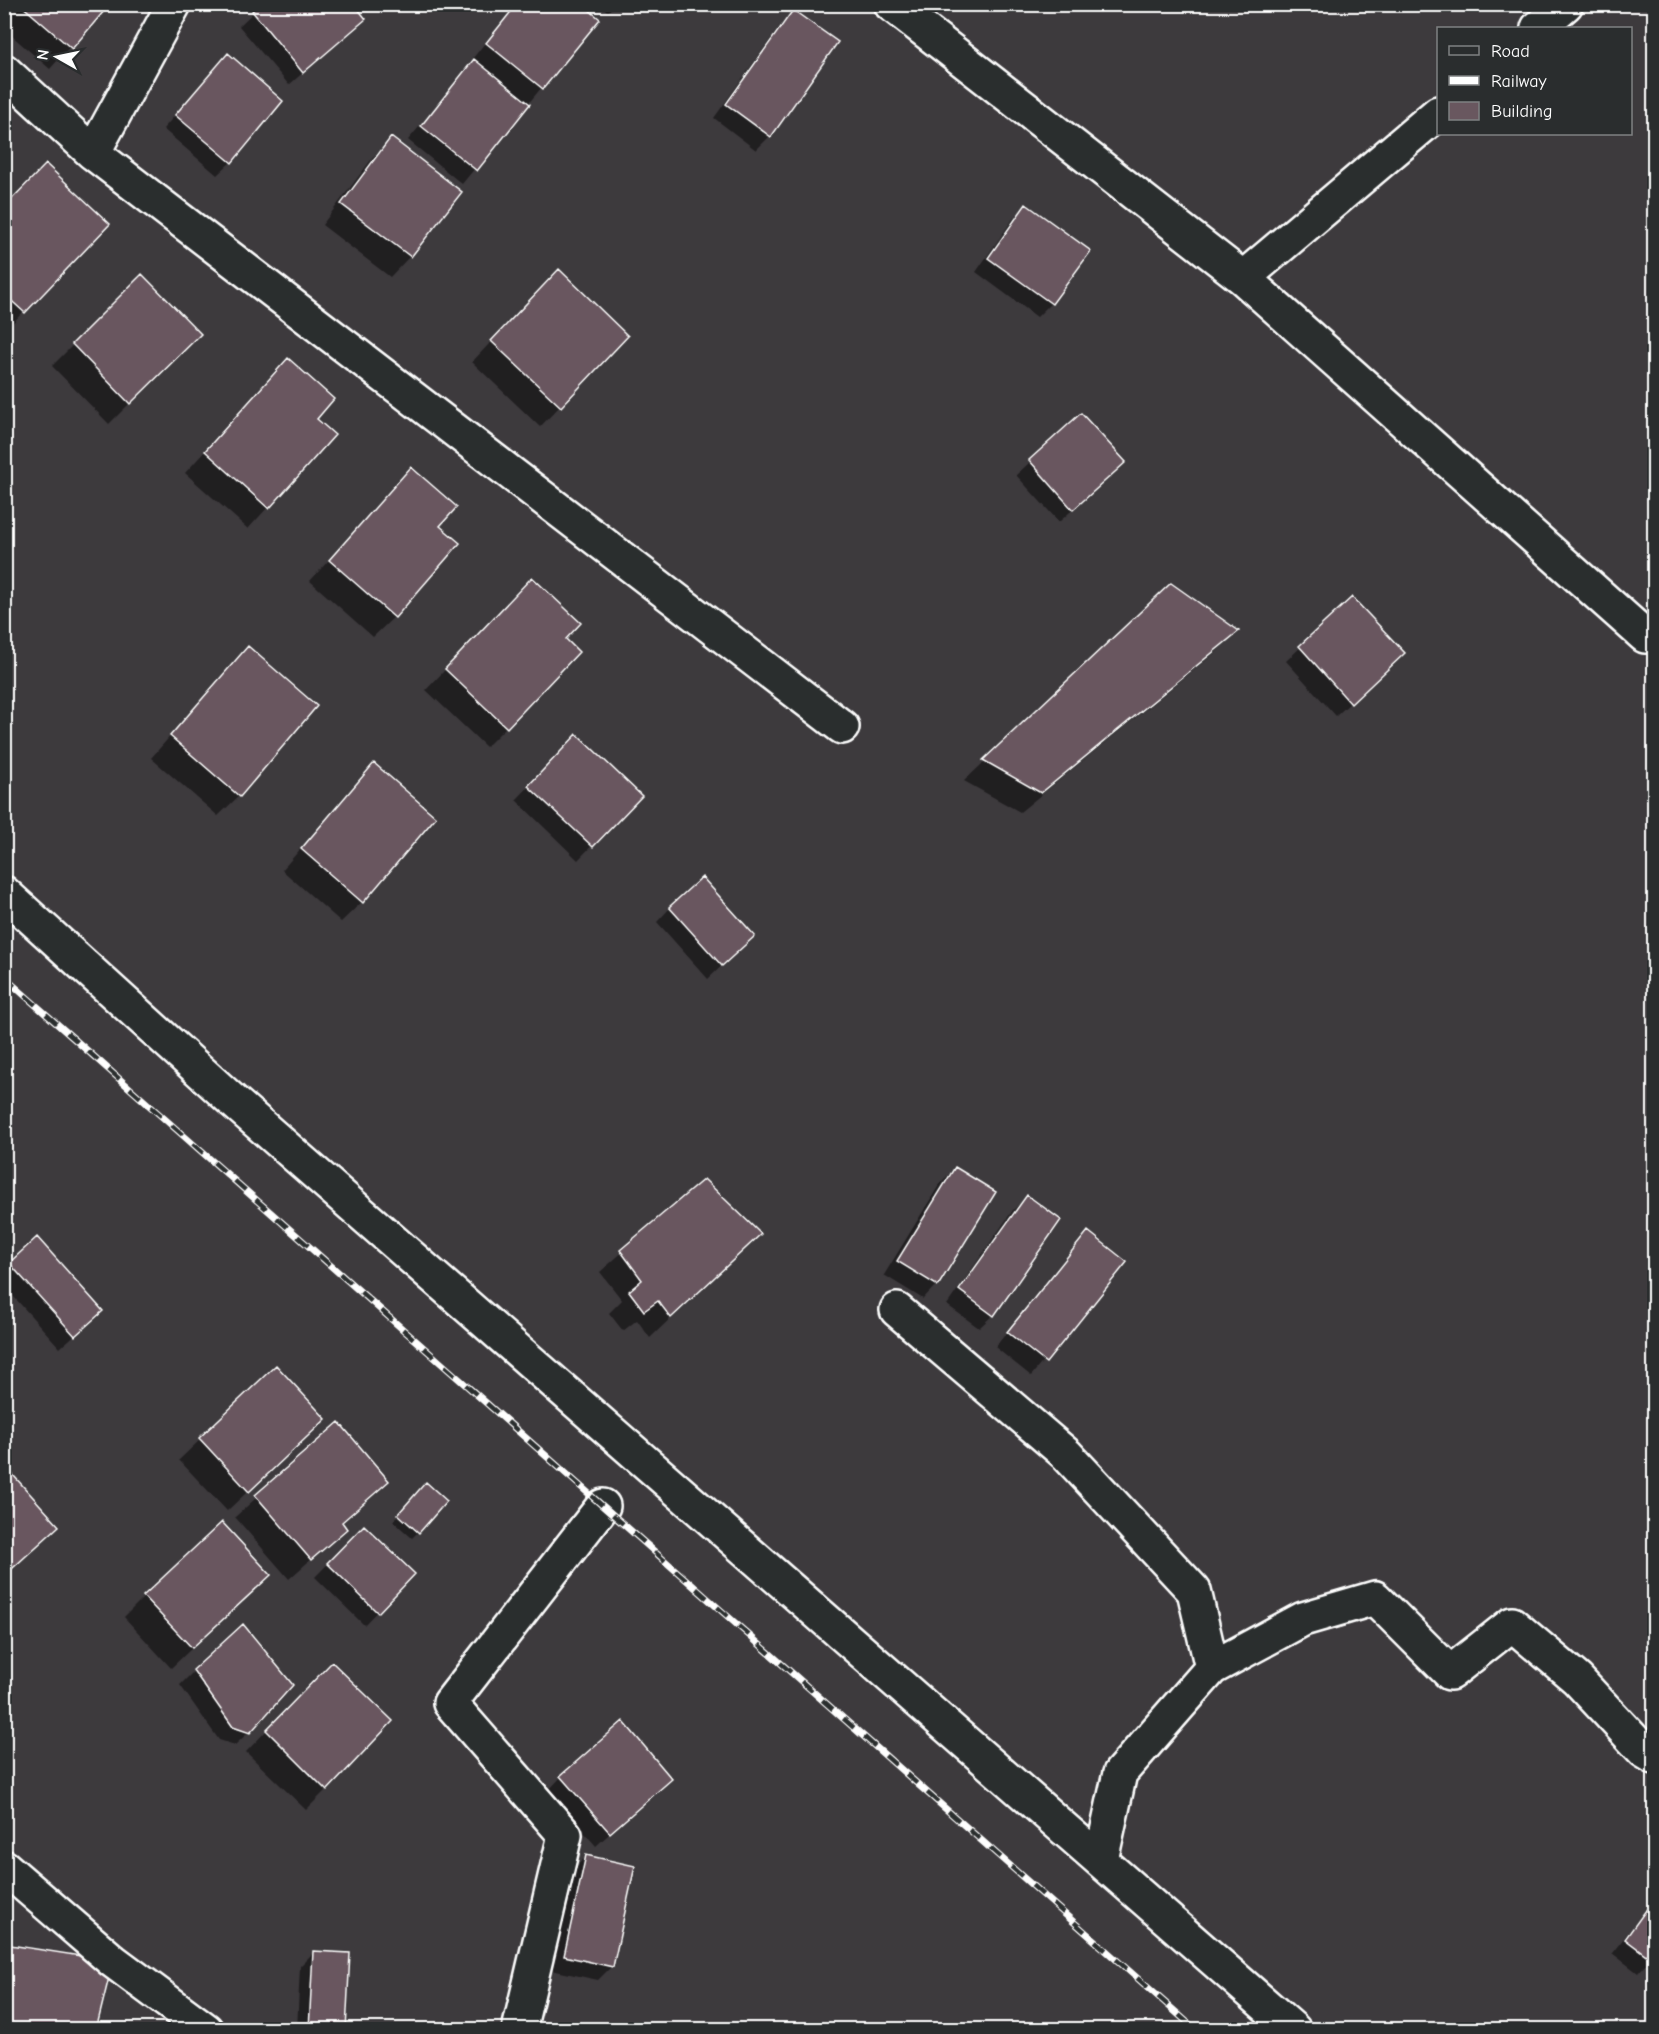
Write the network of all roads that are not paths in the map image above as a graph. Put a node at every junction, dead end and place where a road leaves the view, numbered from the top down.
1 (174, 4) edge
2 (891, 4) edge
3 (1566, 4) edge
4 (1539, 27) edge
5 (4, 71) edge
6 (1437, 114) edge
7 (93, 153) junction
8 (1243, 278) junction
9 (1645, 636) dead end
10 (842, 728) dead end
11 (4, 893) edge
12 (897, 1310) dead end
13 (603, 1506) dead end
14 (1212, 1668) junction
15 (1654, 1757) edge
16 (1101, 1860) junction
17 (4, 1867) edge
18 (206, 2030) edge
19 (519, 2030) edge
20 (1294, 2030) edge

1 - 7 street
2 - 8 street
3 - 4 street
5 - 7 street
6 - 8 street
7 - 10 street
8 - 9 street
11 - 16 street
12 - 14 street
13 - 19 street
14 - 15 street
14 - 16 street
16 - 20 street
17 - 18 street

